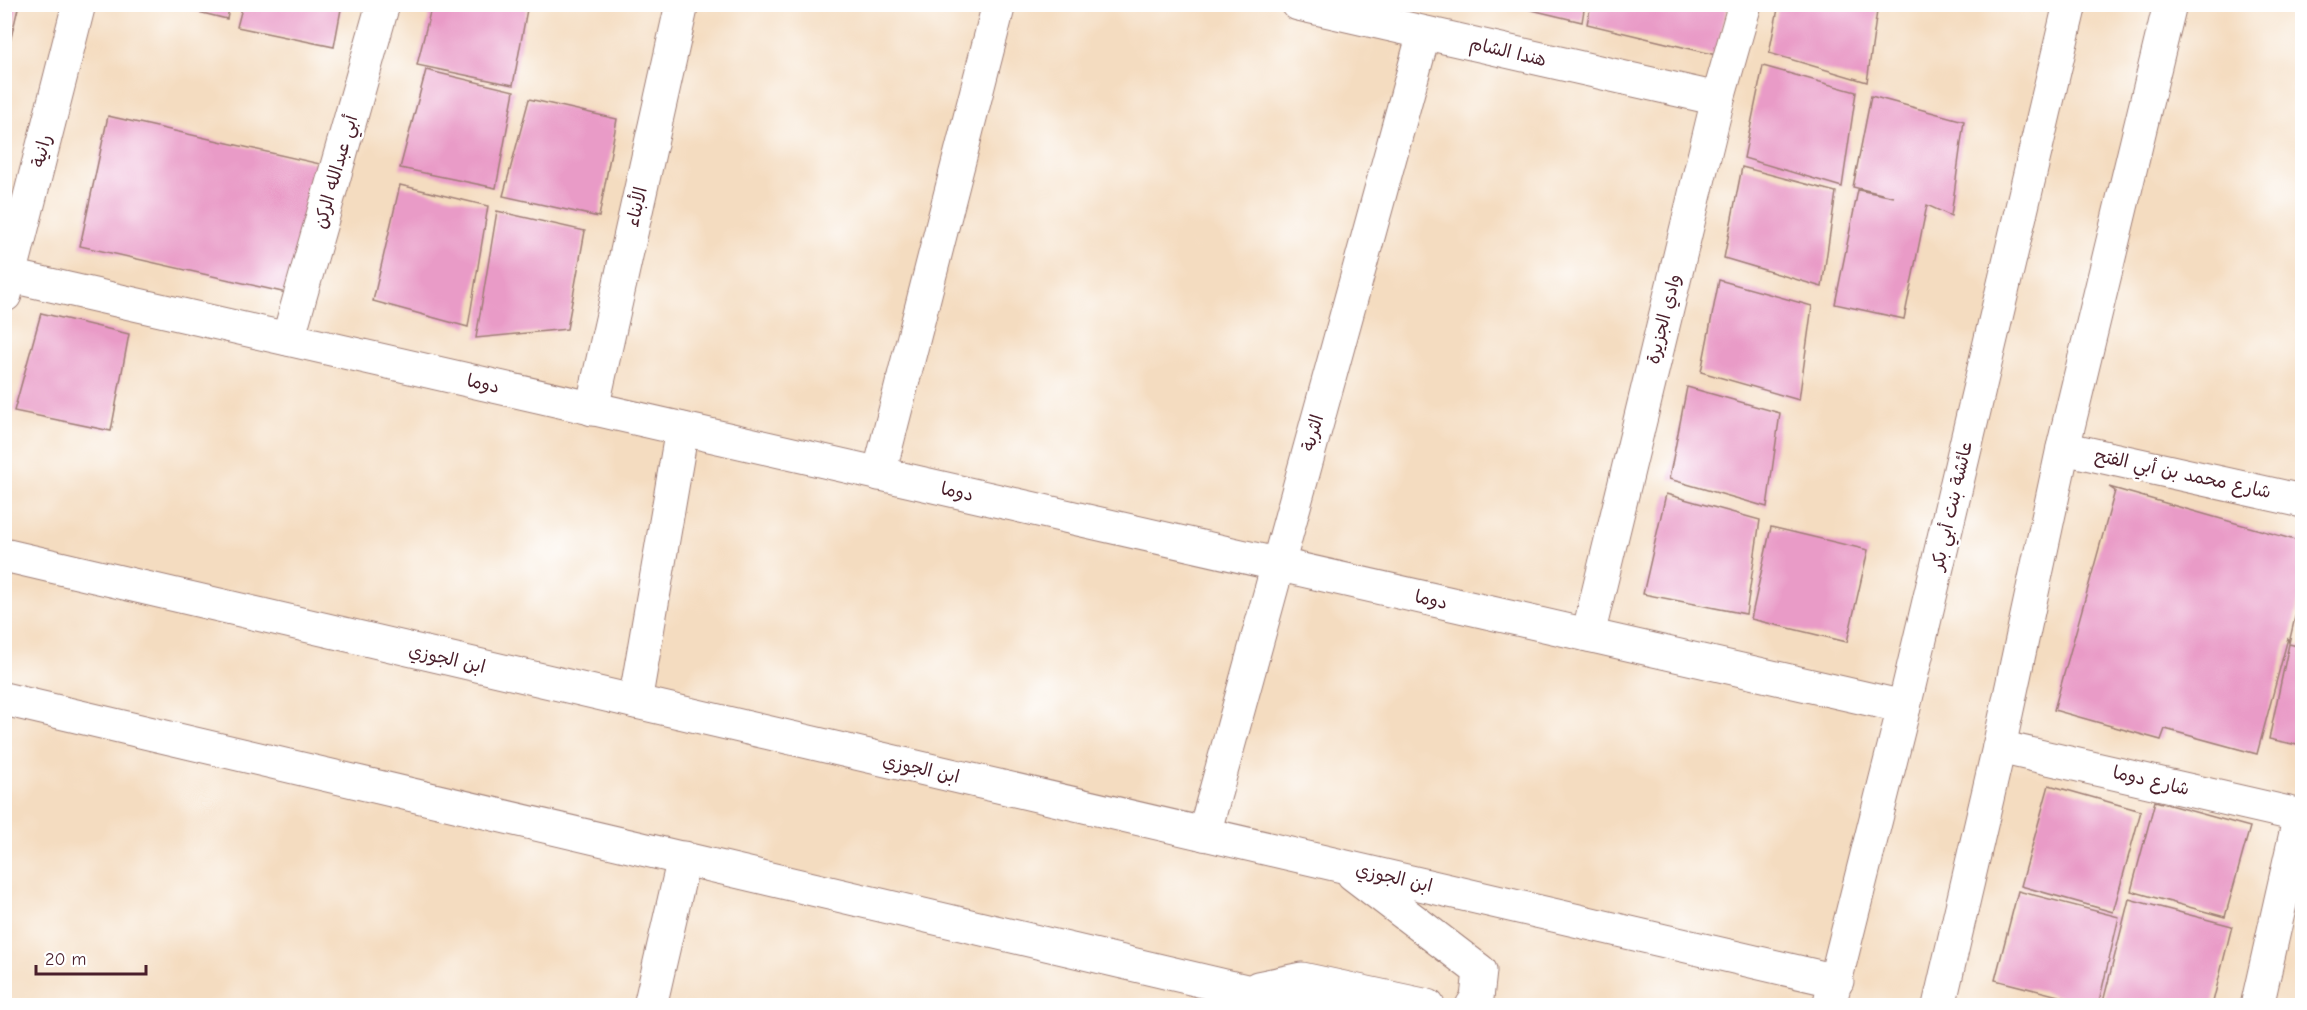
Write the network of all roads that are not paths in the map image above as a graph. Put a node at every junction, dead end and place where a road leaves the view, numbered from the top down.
1 (79, 4) edge
2 (383, 4) edge
3 (682, 4) edge
4 (999, 4) edge
5 (1298, 4) edge
6 (1745, 4) edge
7 (2070, 4) edge
8 (2170, 4) edge
9 (1424, 33) junction
10 (1718, 99) junction
11 (8, 286) edge
12 (288, 339) junction
13 (592, 409) junction
14 (682, 429) junction
15 (2063, 448) junction
16 (879, 474) junction
17 (2302, 501) edge
18 (4, 555) edge
19 (1276, 564) junction
20 (1588, 635) junction
21 (4, 699) edge
22 (635, 702) junction
23 (1904, 707) junction
24 (1999, 747) junction
25 (2301, 816) edge
26 (1204, 834) junction
27 (684, 858) junction
28 (1344, 867) junction
29 (1245, 990) junction
30 (1833, 993) edge
31 (650, 1005) edge
32 (1310, 1005) edge
33 (1428, 1005) edge
34 (1472, 1005) edge
35 (1939, 1005) edge
36 (2257, 1005) edge

1 - 11 street, رانية
2 - 12 street, أبي عبدالله الركن
3 - 13 street, الأبناء
4 - 16 street
5 - 9 street, هندا الشام
6 - 10 street, وادي الجزيرة
7 - 23 street, عائشة بنت أبي بكر
8 - 15 street
9 - 10 street, هندا الشام
9 - 19 street, الثربة
10 - 20 street, وادي الجزيرة
11 - 12 street, دوما
12 - 13 street, دوما
13 - 14 street, دوما
14 - 16 street, دوما
14 - 22 street
15 - 17 street, شارع محمد بن أبي الفتح
15 - 24 street
16 - 19 street, دوما
18 - 22 street, ابن الجوزي
19 - 20 street, دوما
19 - 26 street, الثربة
20 - 23 street, دوما
21 - 27 street
22 - 26 street, ابن الجوزي
23 - 30 street, عائشة بنت أبي بكر
24 - 25 street, شارع دوما
24 - 35 street
25 - 36 street
26 - 28 street, ابن الجوزي
27 - 29 street
27 - 31 street
28 - 30 street, ابن الجوزي
28 - 34 street
29 - 32 street
29 - 33 street

